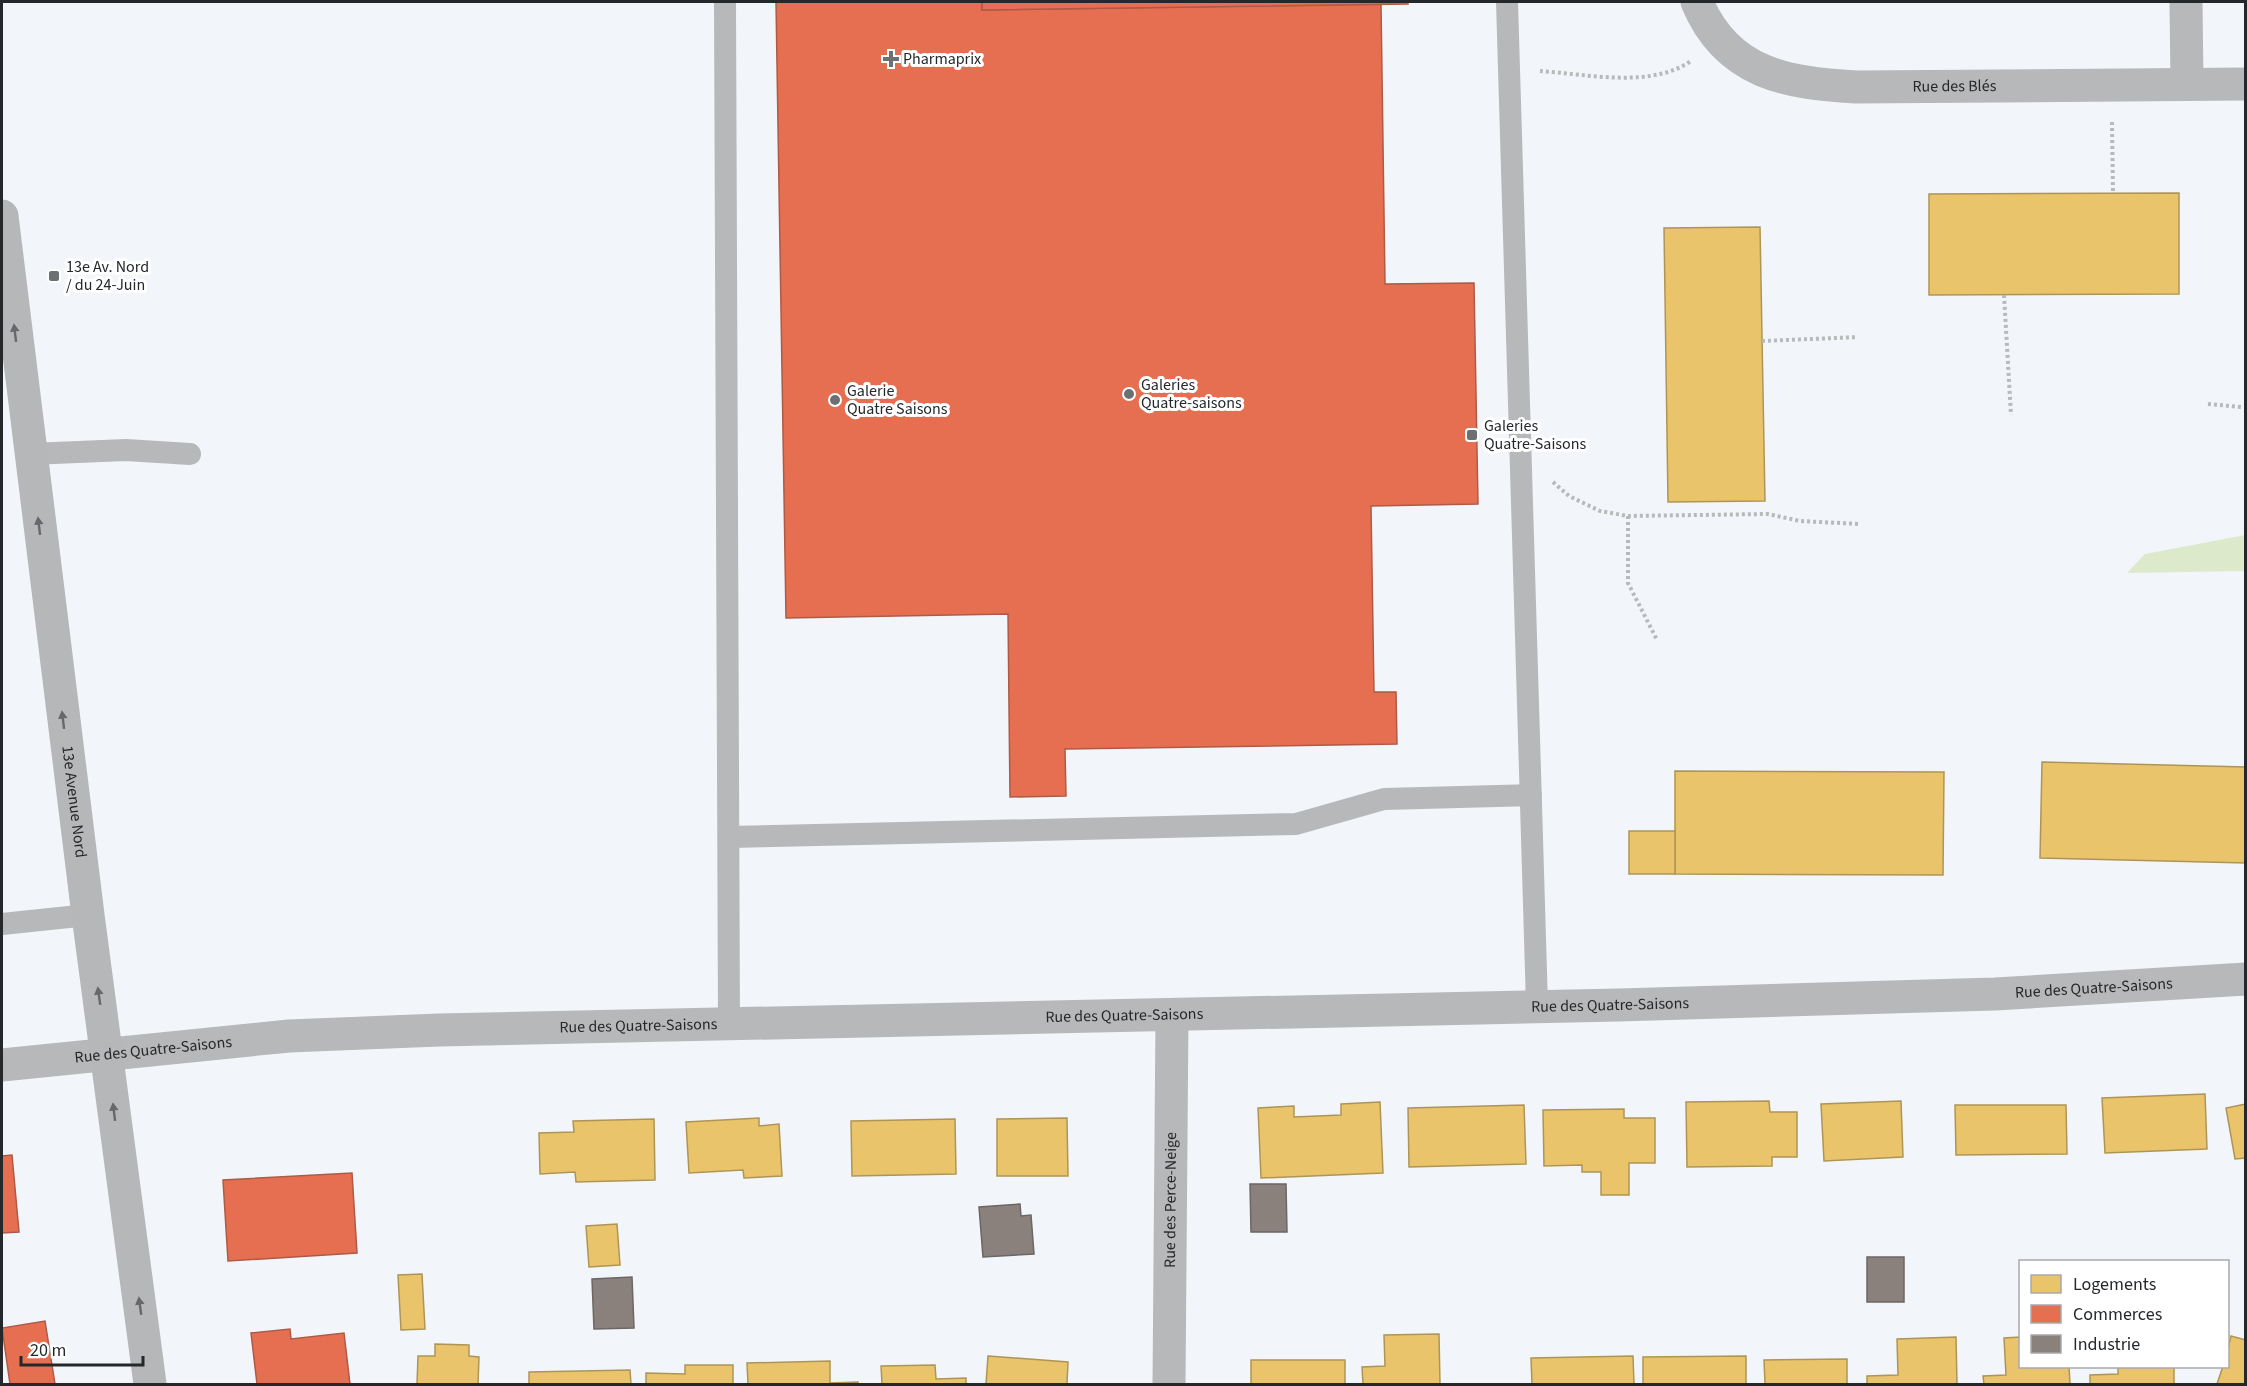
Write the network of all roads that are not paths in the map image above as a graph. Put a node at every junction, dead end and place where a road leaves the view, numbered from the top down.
1 (725, 2) edge
2 (1508, 2) edge
3 (1697, 2) edge
4 (2186, 2) edge
5 (2187, 84) junction
6 (2246, 84) edge
7 (2, 216) edge
8 (30, 454) junction
9 (190, 454) dead end
10 (1531, 795) junction
11 (729, 837) junction
12 (88, 915) junction
13 (2, 924) edge
14 (2246, 978) edge
15 (1537, 1005) junction
16 (1172, 1015) junction
17 (729, 1025) junction
18 (107, 1054) junction
19 (2, 1065) edge
20 (150, 1384) edge
21 (1169, 1384) edge

1 - 11 lane
2 - 10 lane
3 - 5 street, Rue des Blés
4 - 5 street
5 - 6 street, Rue des Blés
8 -> 7 main road, 13e Avenue Nord
8 - 9 lane
12 -> 8 main road, 13e Avenue Nord
10 - 11 lane
10 - 15 lane
11 - 17 lane
12 - 13 lane
18 -> 12 main road, 13e Avenue Nord
14 - 15 street, Rue des Quatre-Saisons
15 - 16 street, Rue des Quatre-Saisons
16 - 17 street, Rue des Quatre-Saisons
16 - 21 street, Rue des Perce-Neige
17 - 18 street, Rue des Quatre-Saisons
18 - 19 street, Rue des Quatre-Saisons
20 -> 18 main road, 13e Avenue Nord

